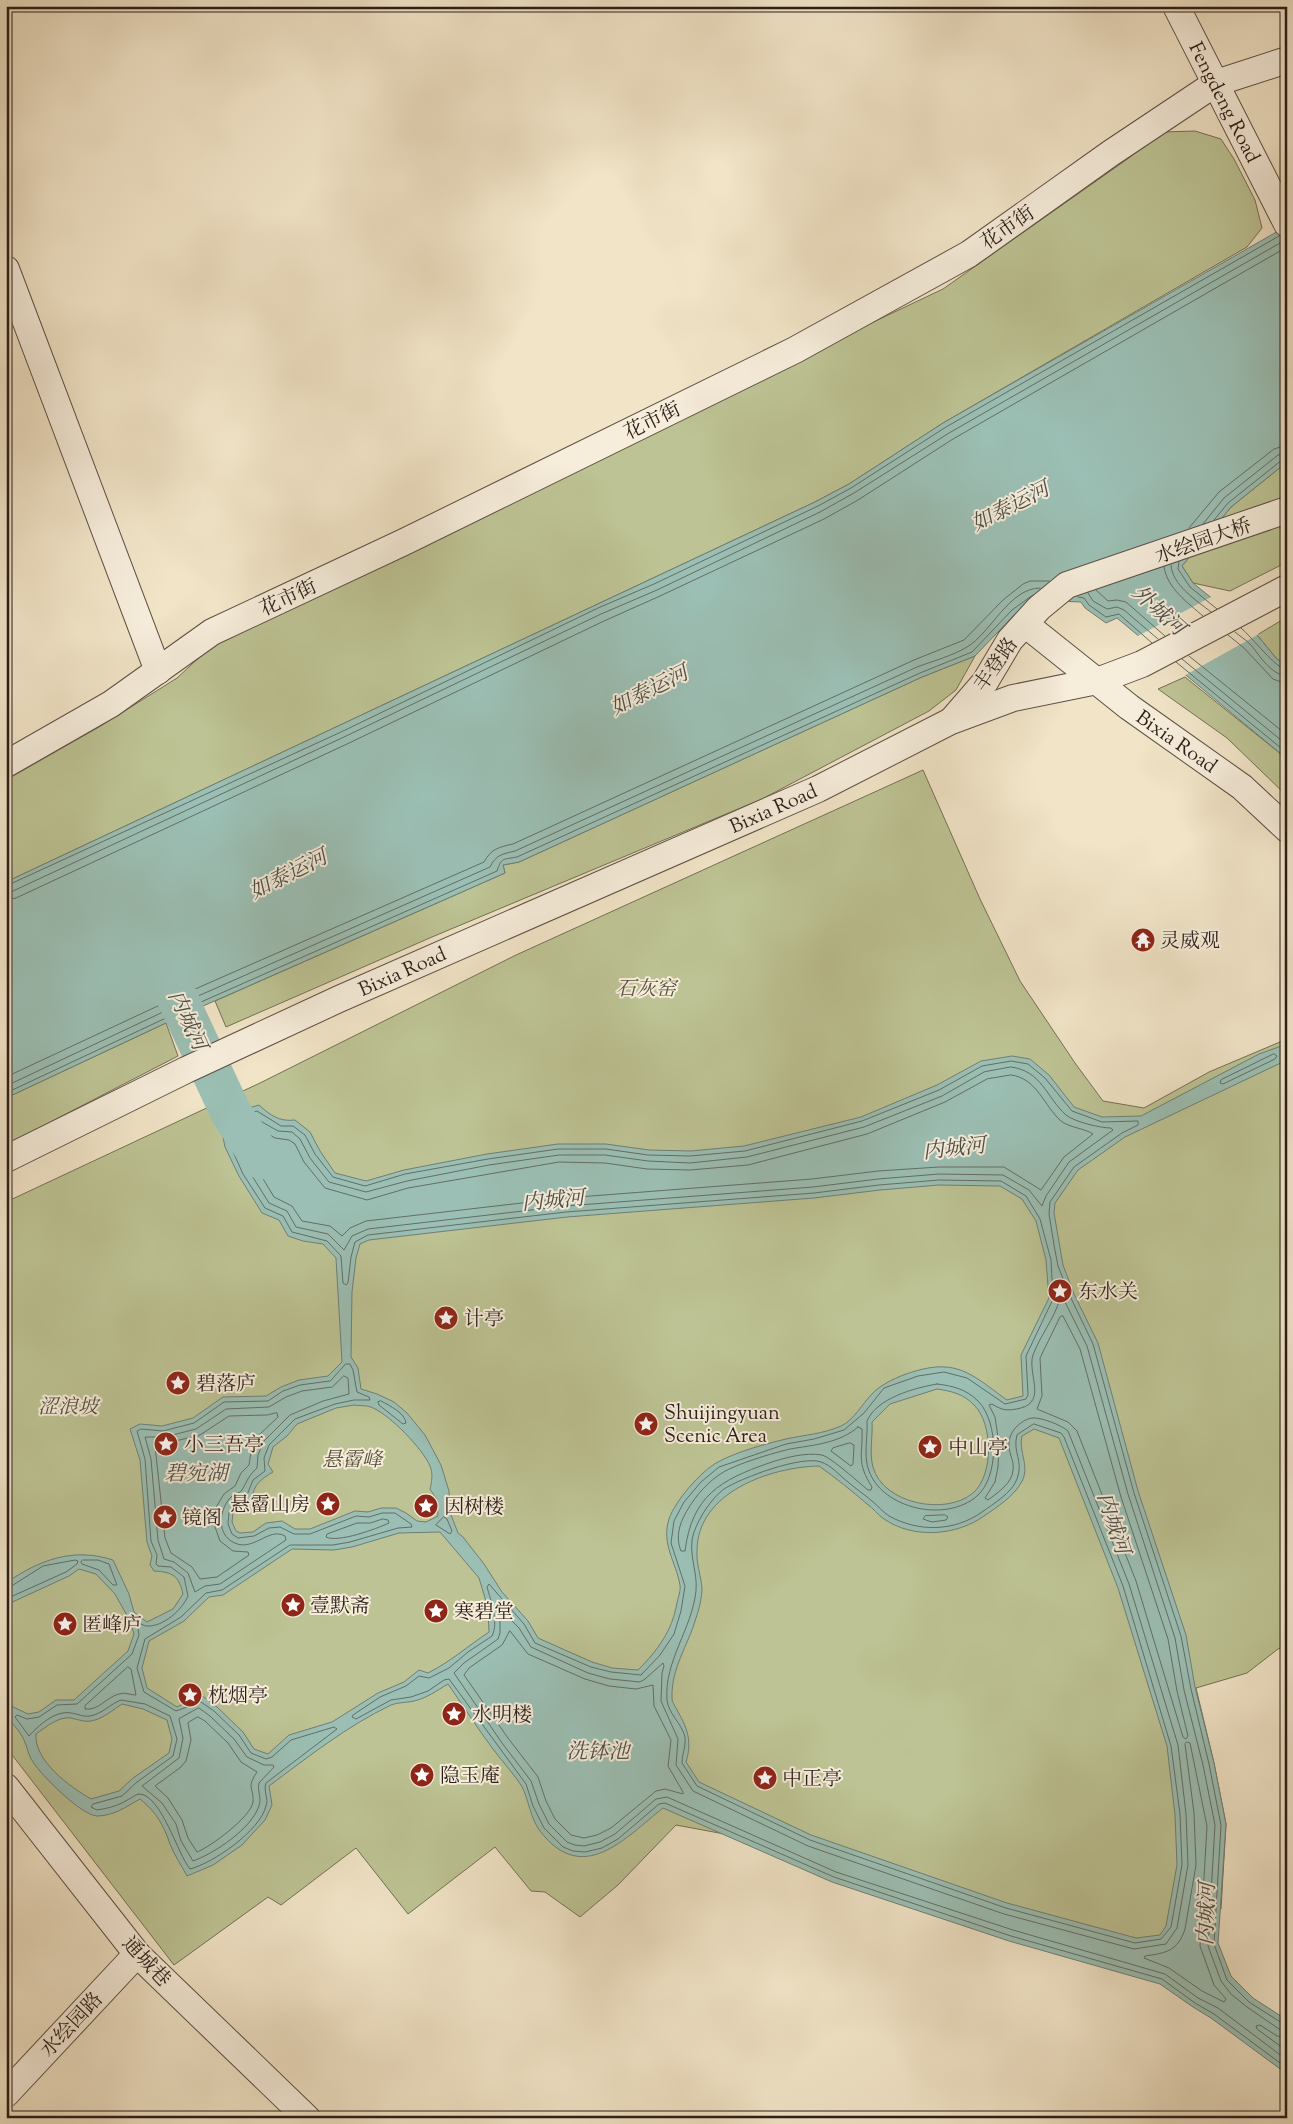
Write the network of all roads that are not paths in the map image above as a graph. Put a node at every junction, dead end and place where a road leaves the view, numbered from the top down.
1 (1176, 6) edge
2 (1287, 60) edge
3 (1216, 83) junction
4 (1287, 224) edge
5 (6, 270) edge
6 (1287, 510) edge
7 (1287, 588) edge
8 (1032, 616) junction
9 (158, 671) junction
10 (1097, 681) junction
11 (951, 721) junction
12 (6, 764) edge
13 (1287, 829) edge
14 (6, 1159) edge
15 (6, 1787) edge
16 (137, 1954) junction
17 (6, 2094) edge
18 (307, 2118) edge

1 - 3 street, Fengdeng Road
2 - 3 street, 花市街
3 - 4 street, Fengdeng Road
3 - 9 street, 花市街
5 - 9 street
6 - 8 street, 水绘园大桥
7 - 10 street
8 - 10 street
8 - 11 street, 丰登路
9 - 12 street, 花市街
10 - 11 street, Bixia Road
10 - 13 street, Bixia Road
11 - 14 street, Bixia Road
15 - 16 street, 通城巷
16 - 17 street, 水绘园路
16 - 18 street, 通城巷

